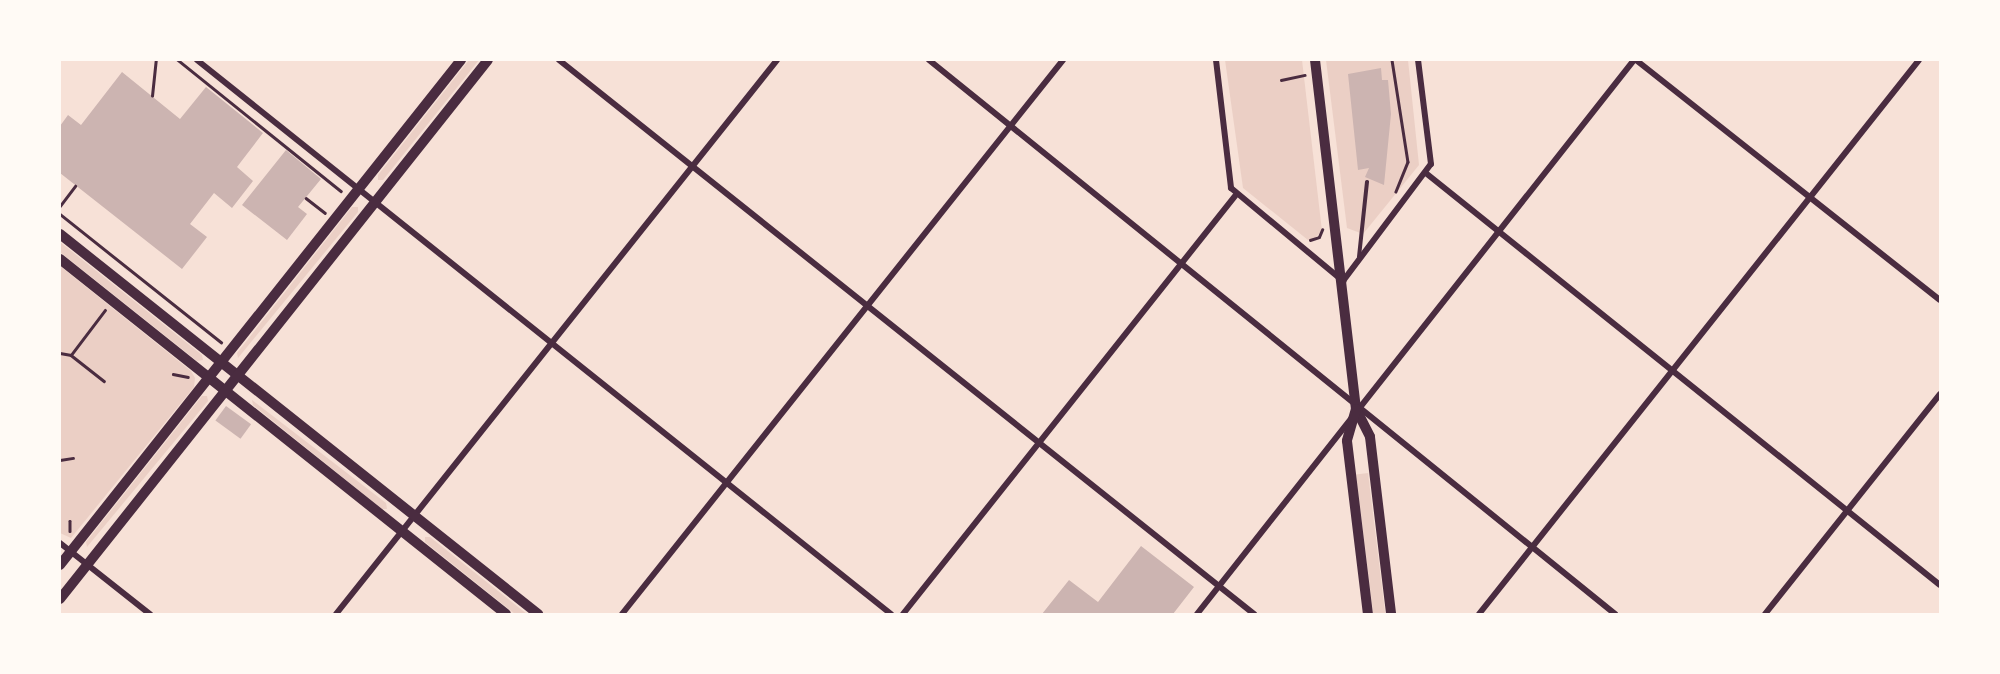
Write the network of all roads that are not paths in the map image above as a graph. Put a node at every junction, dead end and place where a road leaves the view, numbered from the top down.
1 (197, 60) edge
2 (461, 60) edge
3 (488, 60) edge
4 (559, 60) edge
5 (778, 60) edge
6 (929, 60) edge
7 (1063, 60) edge
8 (1216, 60) edge
9 (1315, 60) edge
10 (1418, 60) edge
11 (1635, 60) edge
12 (1919, 60) edge
13 (1011, 125) junction
14 (693, 167) junction
15 (1427, 174) junction
16 (1367, 182) dead end
17 (358, 190) junction
18 (1235, 196) junction
19 (1810, 197) junction
20 (374, 203) junction
21 (1498, 231) junction
22 (60, 234) edge
23 (60, 259) edge
24 (1359, 261) junction
25 (1183, 262) junction
26 (1343, 281) junction
27 (1941, 300) edge
28 (867, 307) junction
29 (551, 343) junction
30 (221, 363) junction
31 (1672, 370) junction
32 (237, 376) junction
33 (209, 377) junction
34 (225, 390) junction
35 (1941, 394) edge
36 (1356, 409) junction
37 (1038, 444) junction
38 (727, 484) junction
39 (1848, 511) junction
40 (415, 517) junction
41 (402, 532) junction
42 (62, 540) edge
43 (1531, 548) junction
44 (71, 551) junction
45 (60, 565) edge
46 (87, 565) junction
47 (1941, 585) edge
48 (1219, 588) junction
49 (60, 599) edge
50 (150, 614) edge
51 (336, 614) edge
52 (506, 614) edge
53 (538, 614) edge
54 (622, 614) edge
55 (891, 614) edge
56 (903, 614) edge
57 (1197, 614) edge
58 (1254, 614) edge
59 (1368, 614) edge
60 (1391, 614) edge
61 (1479, 614) edge
62 (1615, 614) edge
63 (1765, 614) edge

1 - 17 street
2 - 17 main road
3 - 20 main road
4 - 14 street
5 - 14 street
6 - 13 street
7 - 13 street
8 - 18 street
9 - 26 main road
10 - 15 street
11 - 19 street
11 - 21 street
12 - 19 street
13 - 25 street
13 - 28 street
14 - 28 street
14 - 29 street
15 - 21 street
15 - 24 street
16 - 24 lane
17 - 20 street
17 - 30 main road
18 - 25 street
18 - 26 street
19 - 27 street
19 - 31 street
20 - 29 street
20 - 32 main road
21 - 31 street
21 - 36 street
22 - 30 main road
23 - 33 main road
24 - 26 street
25 - 36 street
25 - 37 street
26 - 36 main road
28 - 37 street
28 - 38 street
29 - 38 street
29 - 40 street
30 - 32 main road
30 - 33 main road
31 - 39 street
31 - 43 street
32 - 34 main road
32 - 40 main road
33 - 34 main road
33 - 44 main road
34 - 41 main road
34 - 46 main road
35 - 39 street
36 - 43 street
36 - 48 street
36 - 59 main road
36 - 60 main road
37 - 48 street
37 - 56 street
38 - 54 street
38 - 55 street
39 - 47 street
39 - 63 street
40 - 41 street
40 - 53 main road
41 - 51 street
41 - 52 main road
42 - 44 street
43 - 61 street
43 - 62 street
44 - 45 main road
44 - 46 street
46 - 49 main road
46 - 50 street
48 - 57 street
48 - 58 street

